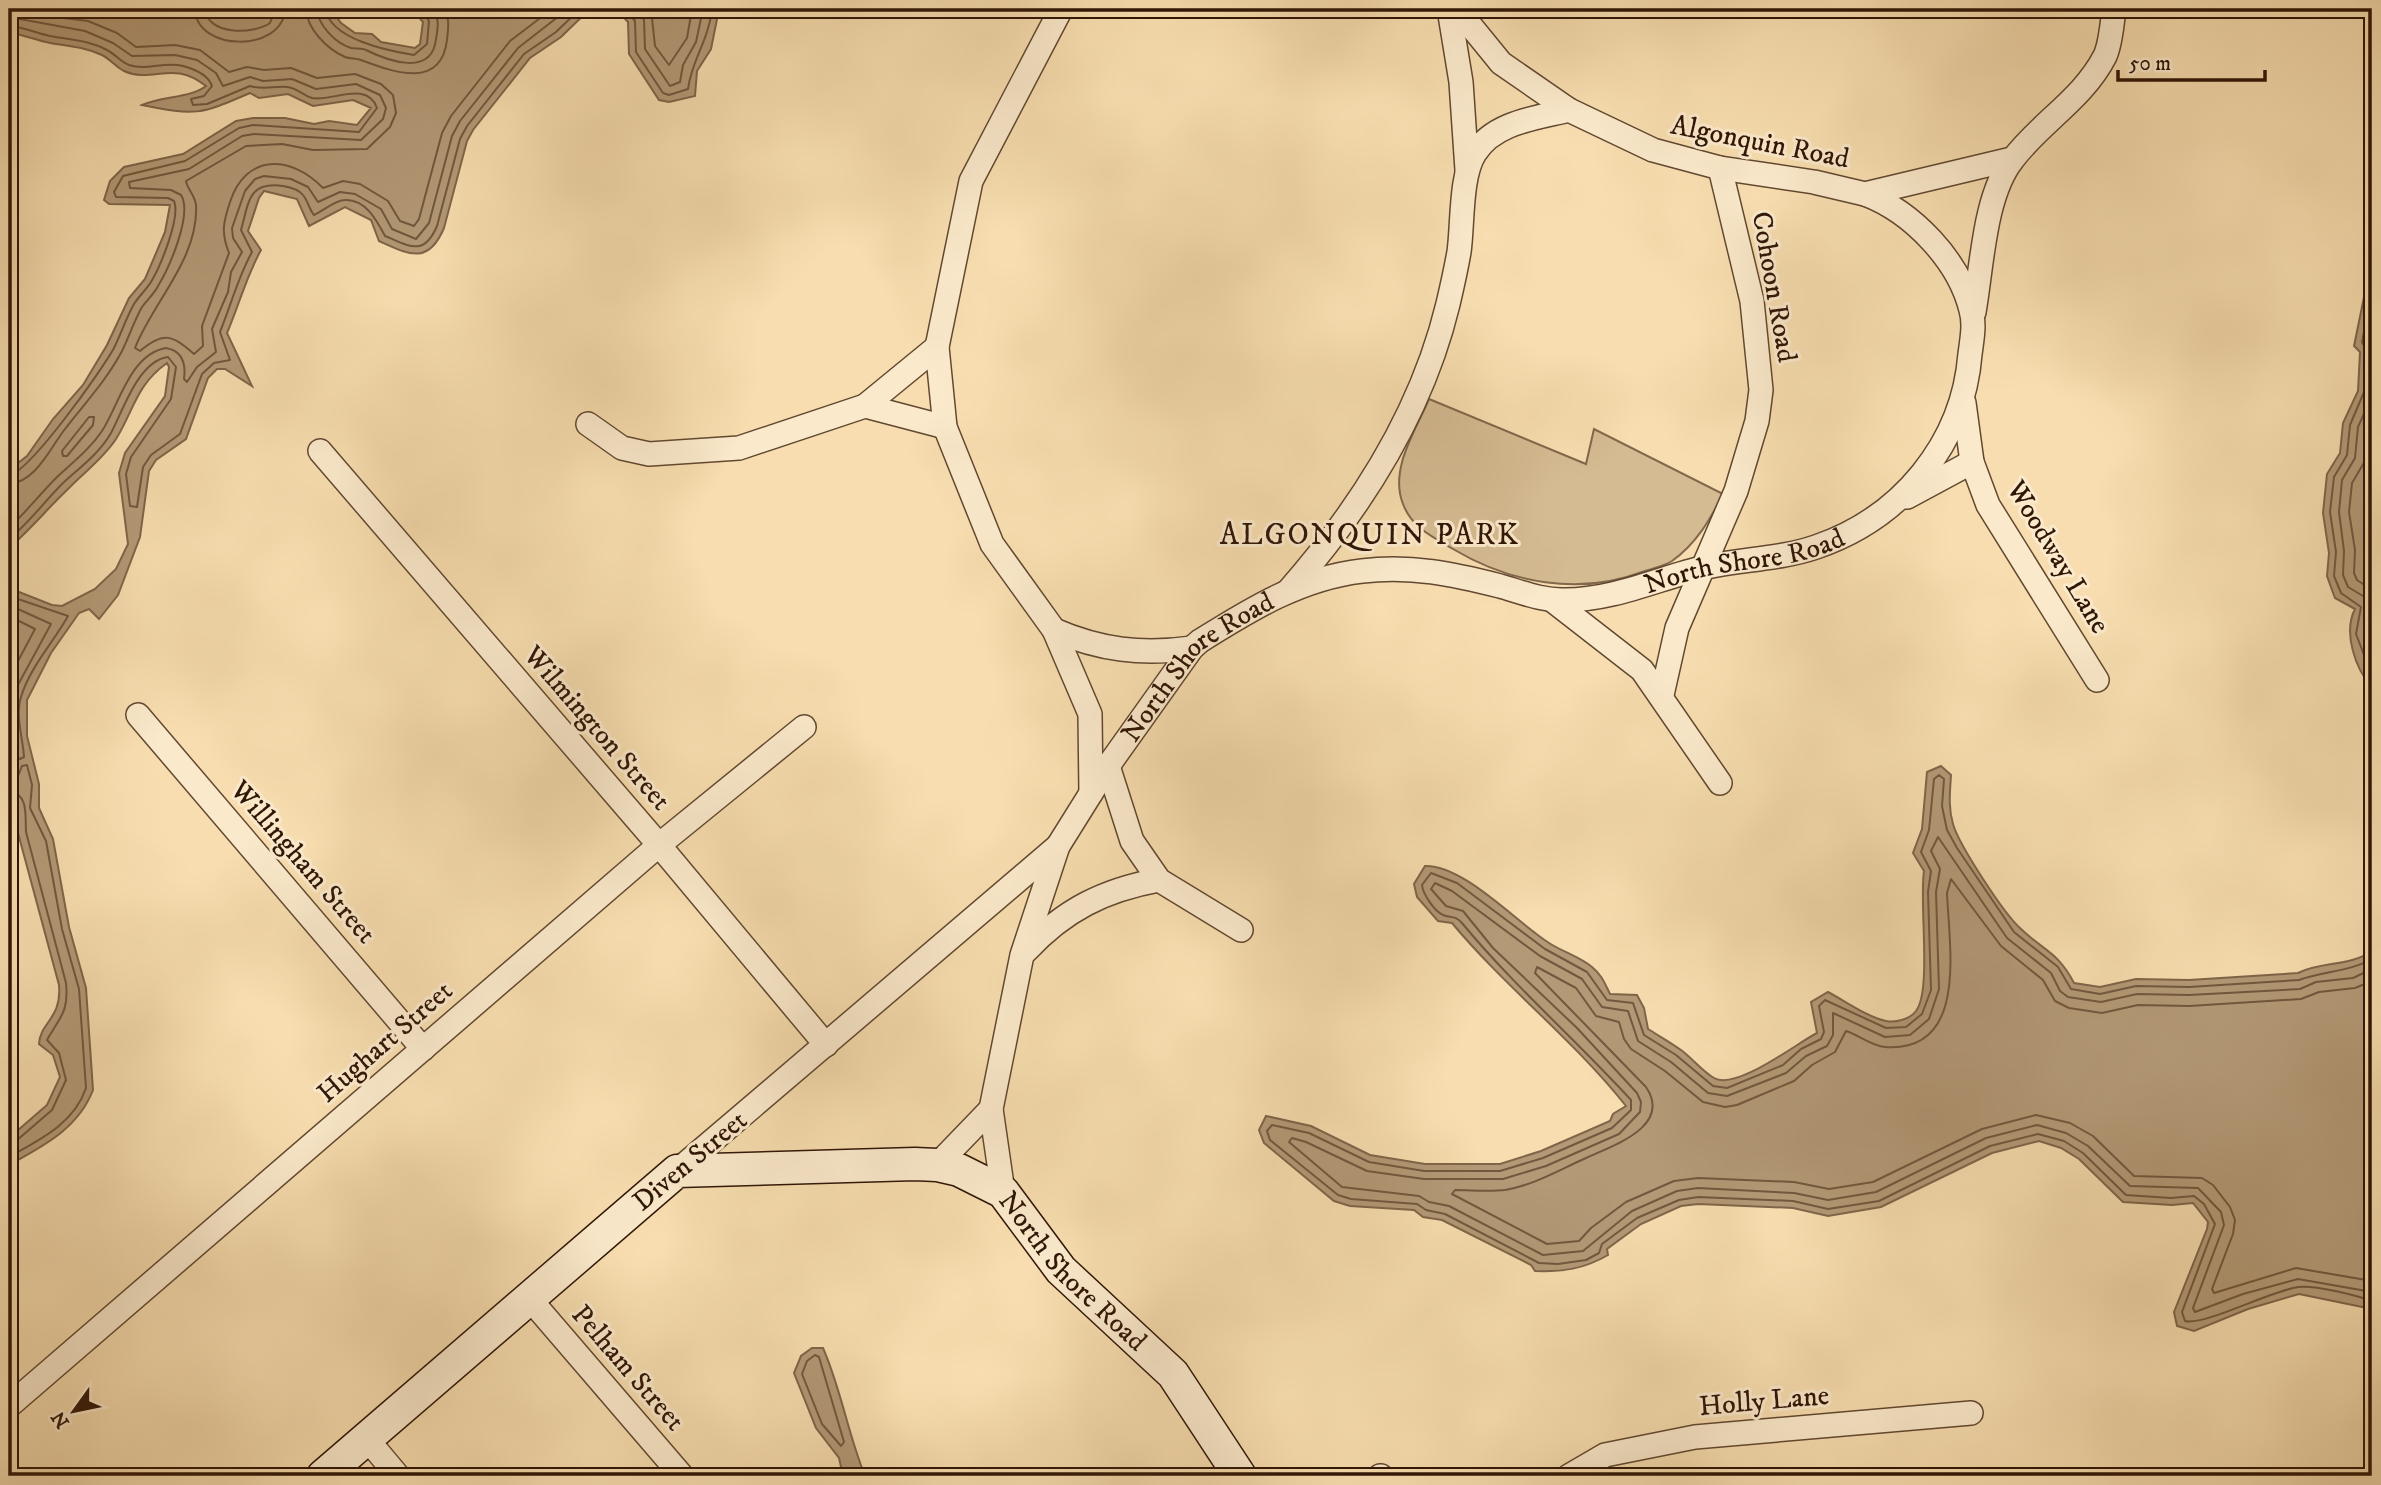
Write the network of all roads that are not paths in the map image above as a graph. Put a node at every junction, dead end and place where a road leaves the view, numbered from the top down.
1 (1061, 9) edge
2 (1449, 9) edge
3 (1457, 9) edge
4 (2114, 9) edge
5 (1569, 110) junction
6 (2012, 159) junction
7 (1720, 168) junction
8 (1467, 173) junction
9 (1865, 194) junction
10 (1973, 319) junction
11 (937, 347) junction
12 (1963, 398) junction
13 (865, 406) junction
14 (588, 424) dead end
15 (946, 427) junction
16 (320, 451) dead end
17 (1972, 462) junction
18 (1898, 501) junction
19 (1705, 568) junction
20 (1289, 590) junction
21 (1552, 600) junction
22 (1054, 630) junction
23 (1192, 648) junction
24 (2097, 680) dead end
25 (1662, 695) junction
26 (138, 715) dead end
27 (804, 727) dead end
28 (1108, 765) junction
29 (1720, 783) dead end
30 (1091, 793) junction
31 (659, 845) junction
32 (1058, 846) junction
33 (1159, 880) junction
34 (1241, 930) dead end
35 (1022, 955) junction
36 (826, 1045) junction
37 (423, 1049) junction
38 (991, 1109) junction
39 (937, 1164) junction
40 (677, 1171) junction
41 (1003, 1192) junction
42 (529, 1298) junction
43 (9, 1406) edge
44 (1971, 1413) dead end
45 (367, 1439) junction
46 (323, 1476) edge
47 (398, 1476) edge
48 (682, 1476) edge
49 (1240, 1476) edge
50 (1569, 1476) edge

1 - 11 street
2 - 8 street
3 - 5 street, Algonquin Road
4 - 6 street, North Shore Road
5 - 7 street, Algonquin Road
5 - 8 street
6 - 9 street, Algonquin Road
6 - 10 street, North Shore Road
7 - 9 street, Algonquin Road
7 - 19 street, Cohoon Road
8 - 20 street
9 - 10 street, North Shore Road
10 - 12 street, North Shore Road
11 - 13 street
11 - 15 street
12 - 17 street, Woodway Lane
12 - 18 street, North Shore Road
13 - 14 street
13 - 15 street
15 - 22 street
16 - 31 street, Wilmington Street
17 - 18 street, Woodway Lane
17 - 24 street, Woodway Lane
18 - 19 street, North Shore Road
19 - 21 street, North Shore Road
19 - 25 street, Cohoon Road
20 - 21 street, North Shore Road
20 - 23 street, North Shore Road
21 - 25 street
22 - 23 street
22 - 30 street
23 - 28 street, North Shore Road
25 - 29 street
26 - 37 street, Willingham Street
27 - 31 street, Hughart Street
28 - 30 street, North Shore Road
28 - 33 street
30 - 32 street, North Shore Road
31 - 36 street, Wilmington Street
31 - 37 street, Hughart Street
32 - 35 street, North Shore Road
32 - 36 street, Diven Street
33 - 34 street
33 - 35 street
35 - 38 street, North Shore Road
36 - 40 street, Diven Street
37 - 43 street, Hughart Street
38 - 39 street
38 - 41 street, North Shore Road
39 - 40 street
39 - 41 street
40 - 42 street, Diven Street
41 - 49 street, North Shore Road
42 - 45 street, Diven Street
42 - 48 street, Pelham Street
44 - 50 street, Holly Lane
45 - 46 street, Diven Street
45 - 47 street

